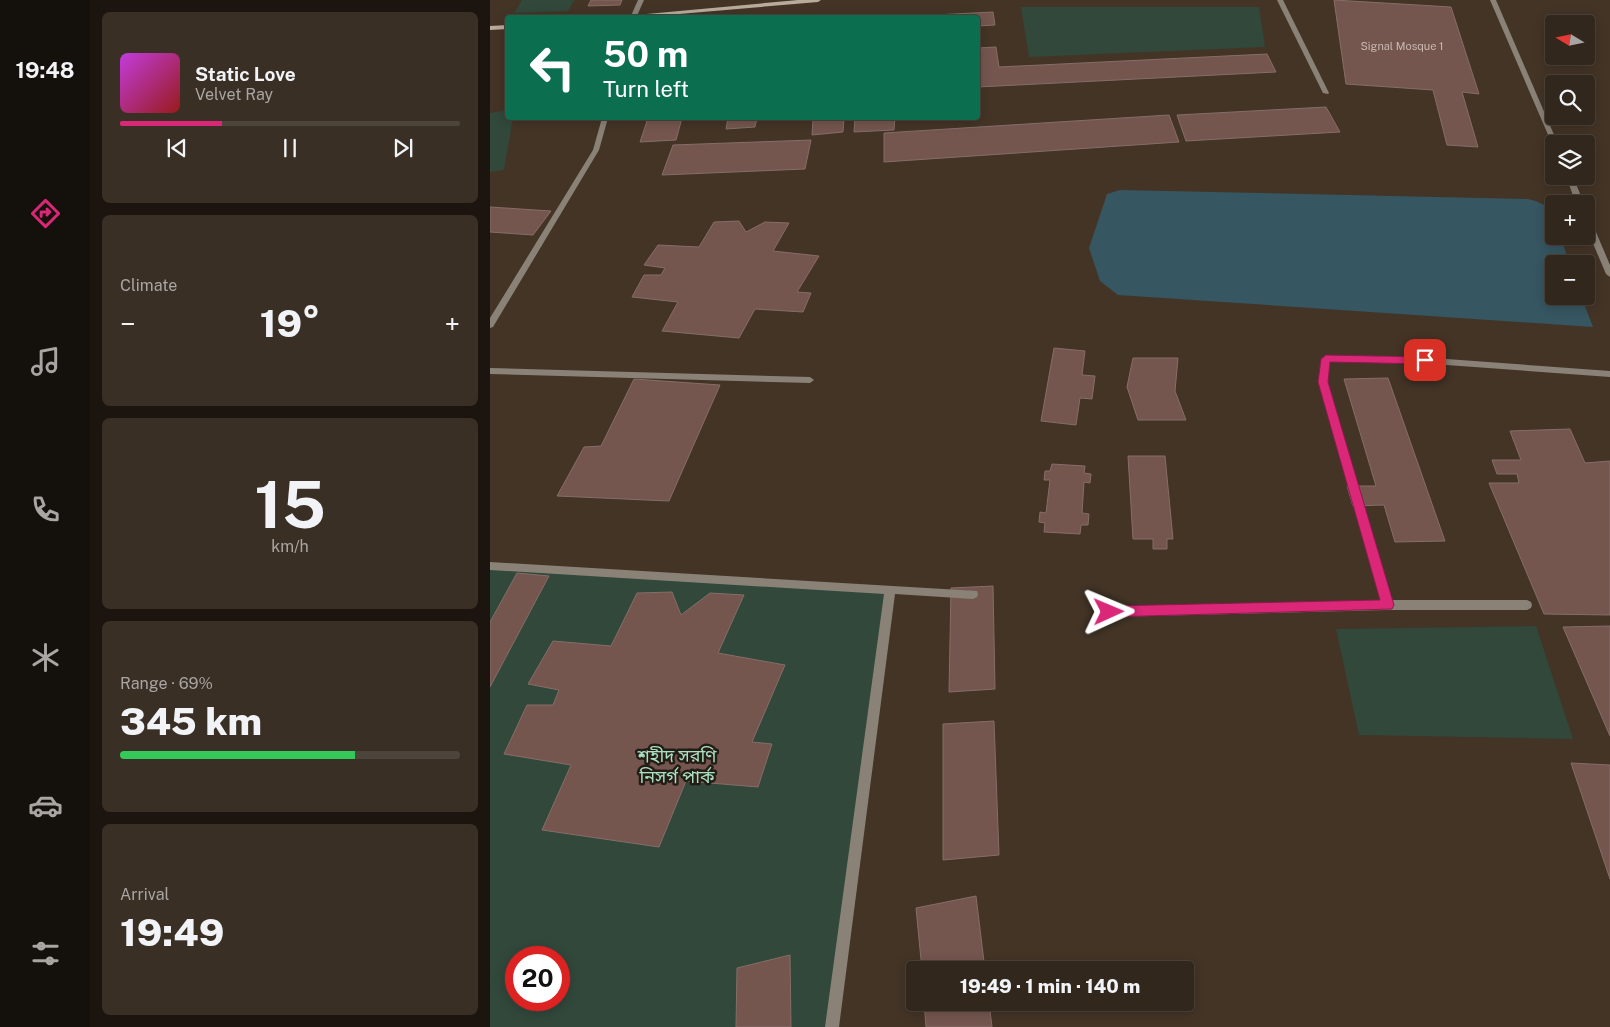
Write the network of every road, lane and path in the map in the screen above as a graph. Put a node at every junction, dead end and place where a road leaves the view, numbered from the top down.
1 (641, 0) edge
2 (818, 0) edge
3 (1280, 0) edge
4 (1493, 0) edge
5 (634, 15) edge
6 (646, 15) edge
7 (505, 27) edge
8 (490, 28) edge
9 (1326, 93) dead end
10 (604, 120) edge
11 (1551, 135) edge
12 (1595, 239) edge
13 (1610, 274) edge
14 (490, 325) edge
15 (490, 372) edge
16 (1610, 374) edge
17 (810, 380) dead end
18 (490, 566) edge
19 (890, 590) junction
20 (973, 594) dead end
21 (1387, 605) junction
22 (1527, 605) dead end
23 (1109, 612) dead end
24 (832, 1027) edge

1 - 5 street
2 - 6 street
3 - 9 street
4 - 11 street
7 - 8 street
10 - 14 street
12 - 13 street
15 - 17 street
16 - 21 street
18 - 19 street
19 - 20 street
19 - 24 street
21 - 22 street
21 - 23 street

